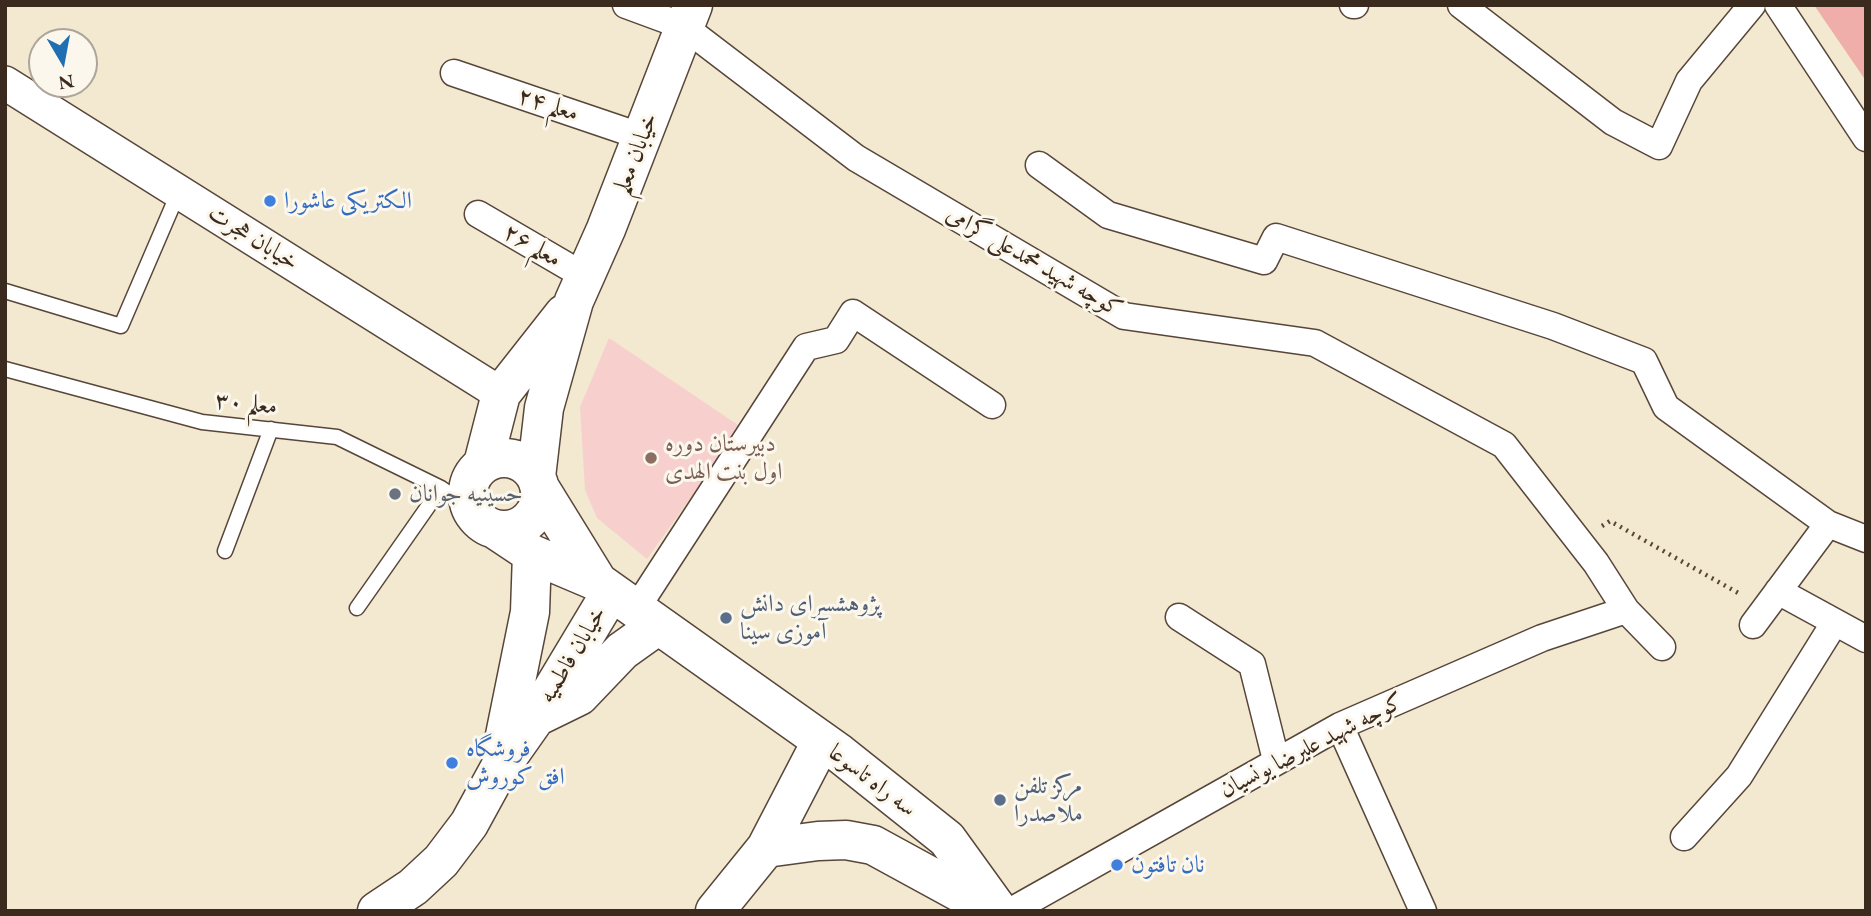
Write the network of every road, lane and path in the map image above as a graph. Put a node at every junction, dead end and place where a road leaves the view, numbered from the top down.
1 (626, 5) edge
2 (1461, 5) edge
3 (1752, 5) edge
4 (1778, 5) edge
5 (688, 16) edge
6 (453, 73) dead end
7 (5, 83) edge
8 (643, 137) junction
9 (1866, 138) edge
10 (1039, 165) dead end
11 (178, 191) junction
12 (478, 214) dead end
13 (580, 289) junction
14 (5, 291) edge
15 (5, 369) edge
16 (501, 394) junction
17 (992, 405) dead end
18 (544, 408) junction
19 (271, 429) junction
20 (483, 464) junction
21 (538, 482) junction
22 (469, 508) junction
23 (1828, 524) junction
24 (1866, 539) edge
25 (1578, 541) junction
26 (225, 551) dead end
27 (532, 554) junction
28 (625, 602) junction
29 (357, 608) dead end
30 (1765, 608) junction
31 (1626, 610) junction
32 (1178, 617) dead end
33 (1835, 622) junction
34 (1866, 639) edge
35 (1661, 647) dead end
36 (536, 717) junction
37 (1340, 726) junction
38 (821, 742) junction
39 (1276, 761) junction
40 (498, 771) junction
41 (1684, 837) dead end
42 (766, 848) junction
43 (377, 911) edge
44 (715, 911) edge
45 (997, 911) edge
46 (1011, 911) edge
47 (1423, 911) edge

1 - 5 street, کوچه شهید محمدعلی گرامی
2 - 3 street
4 - 9 street
5 - 8 main road, خیابان معلم
5 - 25 street, کوچه شهید محمدعلی گرامی
6 - 8 street, معلم ۲۴
7 - 11 street, خیابان هجرت
8 - 13 main road, خیابان معلم
10 - 23 street
11 - 14 lane
11 - 16 street, خیابان هجرت
12 - 13 street, معلم ۲۶
13 - 16 main road, خیابان معلم
13 - 18 main road, خیابان معلم
15 - 19 lane, معلم ۳۰
16 - 18 main road
16 - 20 main road, خیابان معلم
17 - 28 street
18 - 21 main road, خیابان معلم
19 - 22 lane, معلم ۳۰
19 - 26 lane
20 - 21 main road
20 - 22 main road
21 - 22 main road
21 - 28 main road
22 - 27 main road
22 - 29 lane
23 - 24 street
23 - 30 street
25 - 30 path
25 - 31 street, کوچه شهید محمدعلی گرامی
27 - 28 main road
27 - 40 main road
28 - 36 main road, خیابان فاطمیه
28 - 36 main road
28 - 38 main road
30 - 33 street
31 - 35 street, کوچه شهید محمدعلی گرامی
31 - 37 street, کوچه شهید علیرضا یونسیان
32 - 39 street
33 - 34 street
33 - 41 street
36 - 40 main road, خیابان فاطمیه
37 - 39 street, کوچه شهید علیرضا یونسیان
37 - 47 street
38 - 42 main road, سه راه تاسوعا
38 - 45 main road, سه راه تاسوعا
39 - 46 street, کوچه شهید علیرضا یونسیان
40 - 43 main road, خیابان فاطمیه
42 - 44 main road, سه راه تاسوعا
42 - 45 main road

